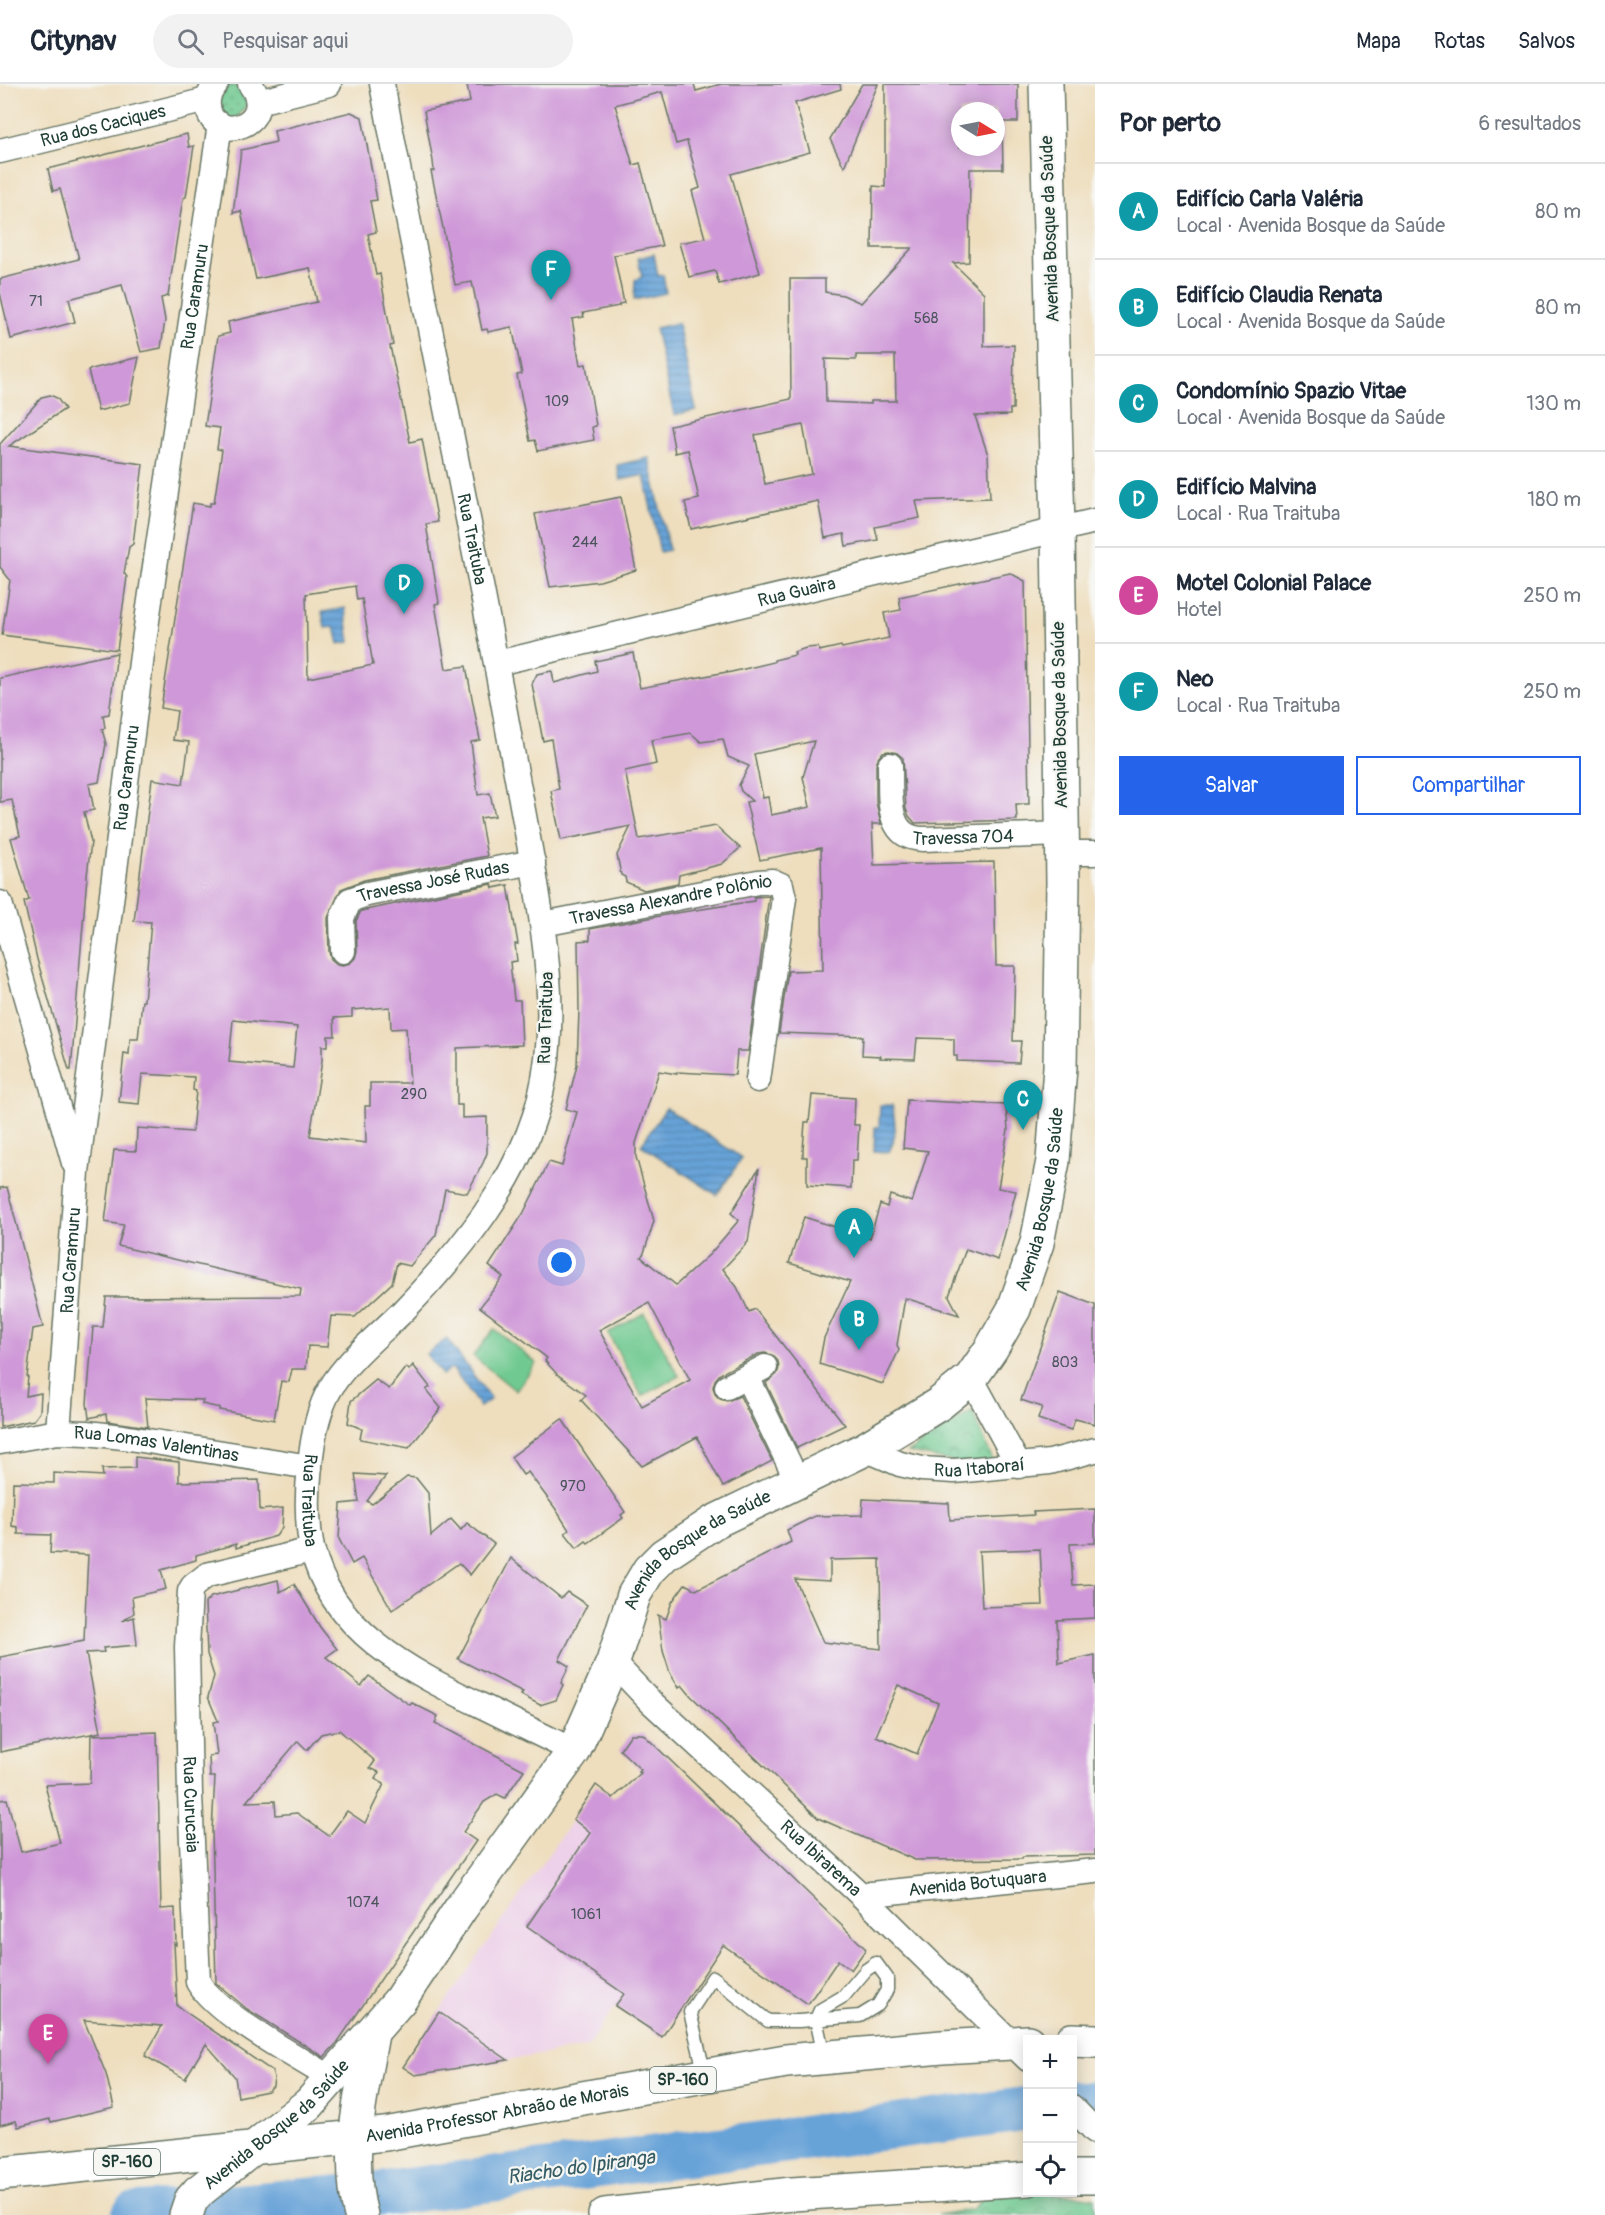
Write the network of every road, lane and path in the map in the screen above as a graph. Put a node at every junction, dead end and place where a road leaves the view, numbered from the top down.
1 (329, 84) edge
2 (382, 84) edge
3 (1046, 84) edge
4 (213, 88) edge
5 (254, 93) edge
6 (220, 124) junction
7 (0, 151) edge
8 (1095, 521) edge
9 (1059, 528) junction
10 (497, 663) junction
11 (890, 765) dead end
12 (1062, 843) junction
13 (1095, 853) edge
14 (533, 862) junction
15 (0, 903) edge
16 (543, 924) junction
17 (343, 951) dead end
18 (758, 1080) dead end
19 (77, 1172) junction
20 (746, 1377) dead end
21 (971, 1378) junction
22 (58, 1432) junction
23 (0, 1442) edge
24 (865, 1449) junction
25 (1095, 1450) edge
26 (1019, 1466) junction
27 (310, 1467) junction
28 (798, 1482) junction
29 (312, 1550) junction
30 (613, 1662) junction
31 (574, 1751) junction
32 (1095, 1871) edge
33 (861, 1895) junction
34 (816, 2019) junction
35 (372, 2034) junction
36 (1077, 2040) edge
37 (1095, 2041) edge
38 (1022, 2048) edge
39 (824, 2058) junction
40 (706, 2076) junction
41 (333, 2079) junction
42 (1077, 2112) edge
43 (1095, 2131) edge
44 (356, 2138) junction
45 (253, 2148) junction
46 (0, 2174) edge
47 (1077, 2177) edge
48 (1095, 2177) edge
49 (1023, 2179) edge
50 (186, 2215) edge
51 (361, 2215) edge
52 (605, 2215) edge

1 - 5 street
2 - 10 street, Rua Traituba
3 - 9 street, Avenida Bosque da Saúde
4 - 6 street
4 - 7 street, Rua dos Caciques
5 - 6 street
6 - 19 street, Rua Caramuru
8 - 9 street, Rua Guaira
9 - 10 street, Rua Guaira
9 - 12 street, Avenida Bosque da Saúde
10 - 14 street, Rua Traituba
11 - 12 street, Travessa 704
12 - 13 street
12 - 21 street, Avenida Bosque da Saúde
14 - 16 street, Rua Traituba
14 - 17 street, Travessa José Rudas
15 - 19 street
16 - 18 street, Travessa Alexandre Polônio
16 - 27 street, Rua Traituba
19 - 22 street, Rua Caramuru
20 - 28 street
21 - 24 street, Avenida Bosque da Saúde
21 - 26 street
22 - 23 street, Rua Lomas Valentinas
22 - 27 street, Rua Lomas Valentinas
24 - 26 street, Rua Itaboraí
24 - 28 street, Avenida Bosque da Saúde
25 - 26 street, Rua Itaboraí
27 - 29 street, Rua Traituba
28 - 30 street, Avenida Bosque da Saúde
29 - 31 street, Rua Traituba
29 - 41 street, Rua Curucaia
30 - 31 street, Avenida Bosque da Saúde
30 - 33 street, Rua Ibirarema
31 - 35 street, Avenida Bosque da Saúde
32 - 33 street, Avenida Botuquara
33 - 38 street, Rua Ibirarema
34 - 34 lane
34 - 39 lane
34 - 40 lane
35 - 41 street, Avenida Bosque da Saúde
35 - 44 street, Avenida Bosque da Saúde
36 - 37 street
38 - 39 street, Avenida Professor Abraão de Morais / SP-160
39 - 40 street, Avenida Professor Abraão de Morais / SP-160
40 - 44 street, Avenida Professor Abraão de Morais / SP-160
41 - 45 street, Avenida Bosque da Saúde
42 - 43 street
44 - 45 street, Avenida Professor Abraão de Morais / SP-160
44 - 51 street, Avenida Bosque da Saúde
45 - 46 street, Avenida Professor Abraão de Morais / SP-160
45 - 50 street, Avenida Bosque da Saúde
47 - 48 street
49 - 52 street

